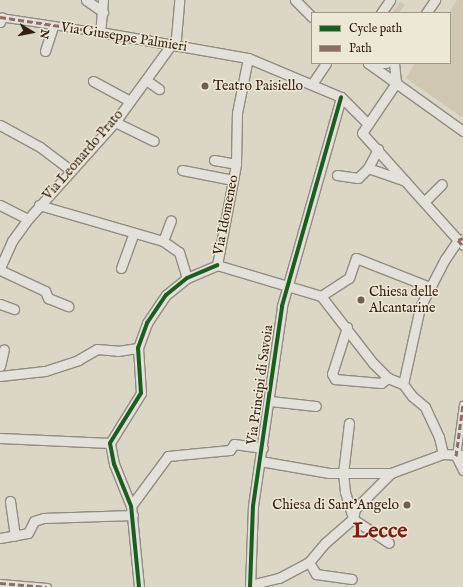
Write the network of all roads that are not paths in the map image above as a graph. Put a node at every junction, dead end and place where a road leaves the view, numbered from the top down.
1 (86, 0) edge
2 (103, 0) edge
3 (179, 0) edge
4 (295, 0) edge
5 (390, 0) edge
6 (435, 0) edge
7 (103, 12) junction
8 (382, 12) edge
9 (427, 12) edge
10 (311, 15) edge
11 (0, 18) edge
12 (53, 26) junction
13 (100, 32) junction
14 (171, 44) junction
15 (45, 51) dead end
16 (248, 58) junction
17 (325, 64) edge
18 (369, 64) edge
19 (394, 64) edge
20 (146, 80) junction
21 (93, 81) dead end
22 (396, 83) junction
23 (312, 84) junction
24 (159, 89) dead end
25 (341, 98) junction
26 (130, 101) junction
27 (115, 122) junction
28 (368, 124) junction
29 (0, 125) edge
30 (463, 131) edge
31 (154, 141) dead end
32 (378, 149) junction
33 (214, 160) dead end
34 (236, 164) junction
35 (368, 168) junction
36 (71, 170) junction
37 (182, 170) dead end
38 (337, 175) dead end
39 (233, 180) junction
40 (406, 181) junction
41 (442, 184) dead end
42 (424, 202) junction
43 (0, 205) edge
44 (39, 205) junction
45 (28, 219) junction
46 (171, 220) dead end
47 (134, 233) junction
48 (163, 240) junction
49 (461, 241) edge
50 (217, 265) junction
51 (121, 268) dead end
52 (0, 269) edge
53 (187, 278) junction
54 (287, 286) junction
55 (430, 286) junction
56 (321, 296) junction
57 (0, 304) edge
58 (68, 306) dead end
59 (14, 310) dead end
60 (347, 328) junction
61 (138, 348) junction
62 (4, 349) dead end
63 (0, 366) edge
64 (0, 376) edge
65 (388, 378) junction
66 (403, 384) junction
67 (270, 402) junction
68 (463, 404) edge
69 (316, 406) dead end
70 (462, 422) edge
71 (349, 423) dead end
72 (0, 438) edge
73 (110, 443) junction
74 (263, 448) junction
75 (443, 454) junction
76 (460, 456) edge
77 (260, 461) junction
78 (463, 470) edge
79 (343, 473) junction
80 (391, 473) junction
81 (10, 501) dead end
82 (132, 510) junction
83 (353, 519) junction
84 (15, 536) junction
85 (0, 538) edge
86 (389, 543) dead end
87 (309, 562) junction
88 (352, 578) dead end
89 (0, 583) edge
90 (250, 586) edge
91 (47, 587) edge
92 (139, 587) edge

1 - 7 street
2 - 7 street
3 - 14 street, Via Leonardo Prato
4 - 10 street
5 - 8 street
6 - 9 street
7 - 13 street
11 - 12 street, Via Giuseppe Palmieri
12 - 13 street, Via Giuseppe Palmieri
12 - 15 street
13 - 14 street, Via Giuseppe Palmieri
14 - 16 street, Via Giuseppe Palmieri
14 - 20 street, Via Leonardo Prato
16 - 23 street, Via Giuseppe Palmieri
16 - 34 street, Via Idomeneo
17 - 23 street
18 - 22 street
19 - 22 street
20 - 24 street
20 - 26 street, Via Leonardo Prato
21 - 26 street
22 - 28 street
22 - 30 street
23 - 25 street, Via Giuseppe Palmieri
25 - 28 street, Via Giuseppe Palmieri
25 - 54 street, Via Principi di Savoia
26 - 27 street, Via Leonardo Prato
27 - 31 street
27 - 36 street, Via Leonardo Prato
28 - 32 street
29 - 36 street
32 - 35 street
32 - 40 street
33 - 34 street
34 - 39 street, Via Idomeneo
35 - 38 street
35 - 40 street
36 - 44 street, Via Leonardo Prato
37 - 39 street
39 - 50 street, Via Idomeneo
40 - 42 street
41 - 42 street
42 - 49 street
43 - 45 street
44 - 45 street, Via Leonardo Prato
44 - 47 street
45 - 52 street, Via Leonardo Prato
46 - 48 street
47 - 48 street
47 - 51 street
48 - 53 street
49 - 55 street
50 - 53 street, Via Idomeneo
50 - 54 street
52 - 58 street
53 - 61 street, Via Idomeneo
54 - 56 street
54 - 67 street, Via Principi di Savoia
55 - 56 street
55 - 66 street
56 - 60 street
57 - 59 street
60 - 65 street
60 - 65 street
61 - 64 street
61 - 73 street, Via Idomeneo
62 - 63 street
65 - 66 street
66 - 75 street
67 - 69 street
67 - 74 street, Via Principi di Savoia
68 - 70 street
70 - 76 street
71 - 79 street
72 - 73 street
73 - 82 street
74 - 77 street, Via Principi di Savoia
74 - 82 street
75 - 76 street
75 - 80 street
76 - 78 street
77 - 79 street
77 - 90 street, Via Principi di Savoia
79 - 80 street
79 - 83 street
80 - 83 street
81 - 84 street
82 - 84 street
82 - 92 street
83 - 86 street
83 - 87 street
84 - 85 street
87 - 88 street
87 - 90 street
89 - 91 street

